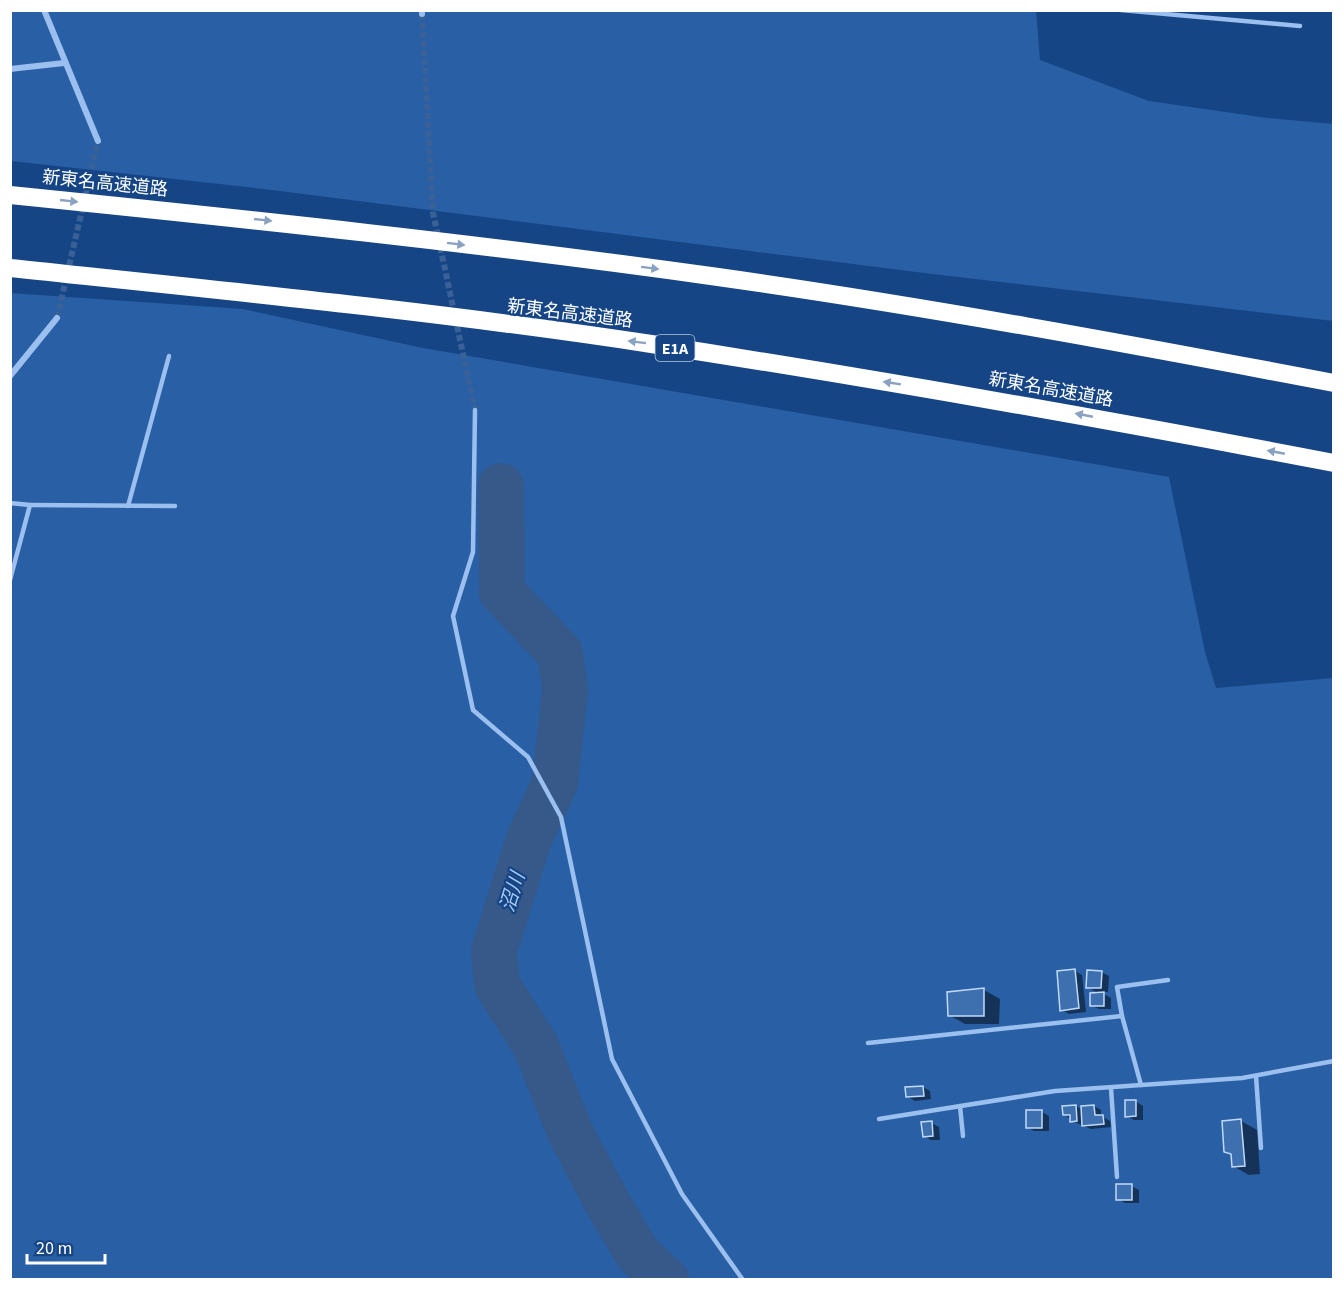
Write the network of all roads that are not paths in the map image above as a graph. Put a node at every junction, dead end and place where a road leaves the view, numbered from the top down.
1 (44, 10) edge
2 (1121, 10) edge
3 (1300, 26) dead end
4 (64, 63) junction
5 (10, 69) edge
6 (98, 141) tunnel mouth
7 (10, 195) edge
8 (10, 268) edge
9 (57, 318) tunnel mouth
10 (169, 356) dead end
11 (10, 376) edge
12 (1334, 383) edge
13 (475, 410) tunnel mouth
14 (1334, 463) edge
15 (10, 503) edge
16 (30, 505) junction
17 (128, 506) junction
18 (175, 506) dead end
19 (10, 580) edge
20 (1168, 980) dead end
21 (1122, 1016) junction
22 (868, 1043) dead end
23 (1334, 1061) edge
24 (1256, 1076) junction
25 (1141, 1085) junction
26 (1111, 1088) junction
27 (960, 1106) junction
28 (879, 1119) dead end
29 (963, 1137) dead end
30 (1261, 1148) dead end
31 (1117, 1177) dead end
32 (743, 1280) edge

1 - 4 street
2 - 3 lane
4 - 5 street
4 - 6 street
7 -> 12 highway, 新東名高速道路
14 -> 8 highway, 新東名高速道路 / E1A
9 - 11 street
10 - 17 lane
13 - 32 lane
15 - 16 lane
16 - 17 lane
16 - 19 lane
17 - 18 lane
20 - 21 lane
21 - 22 lane
21 - 25 lane
23 - 24 lane
24 - 25 lane
24 - 30 lane
25 - 26 lane
26 - 27 lane
26 - 31 lane
27 - 28 lane
27 - 29 lane

